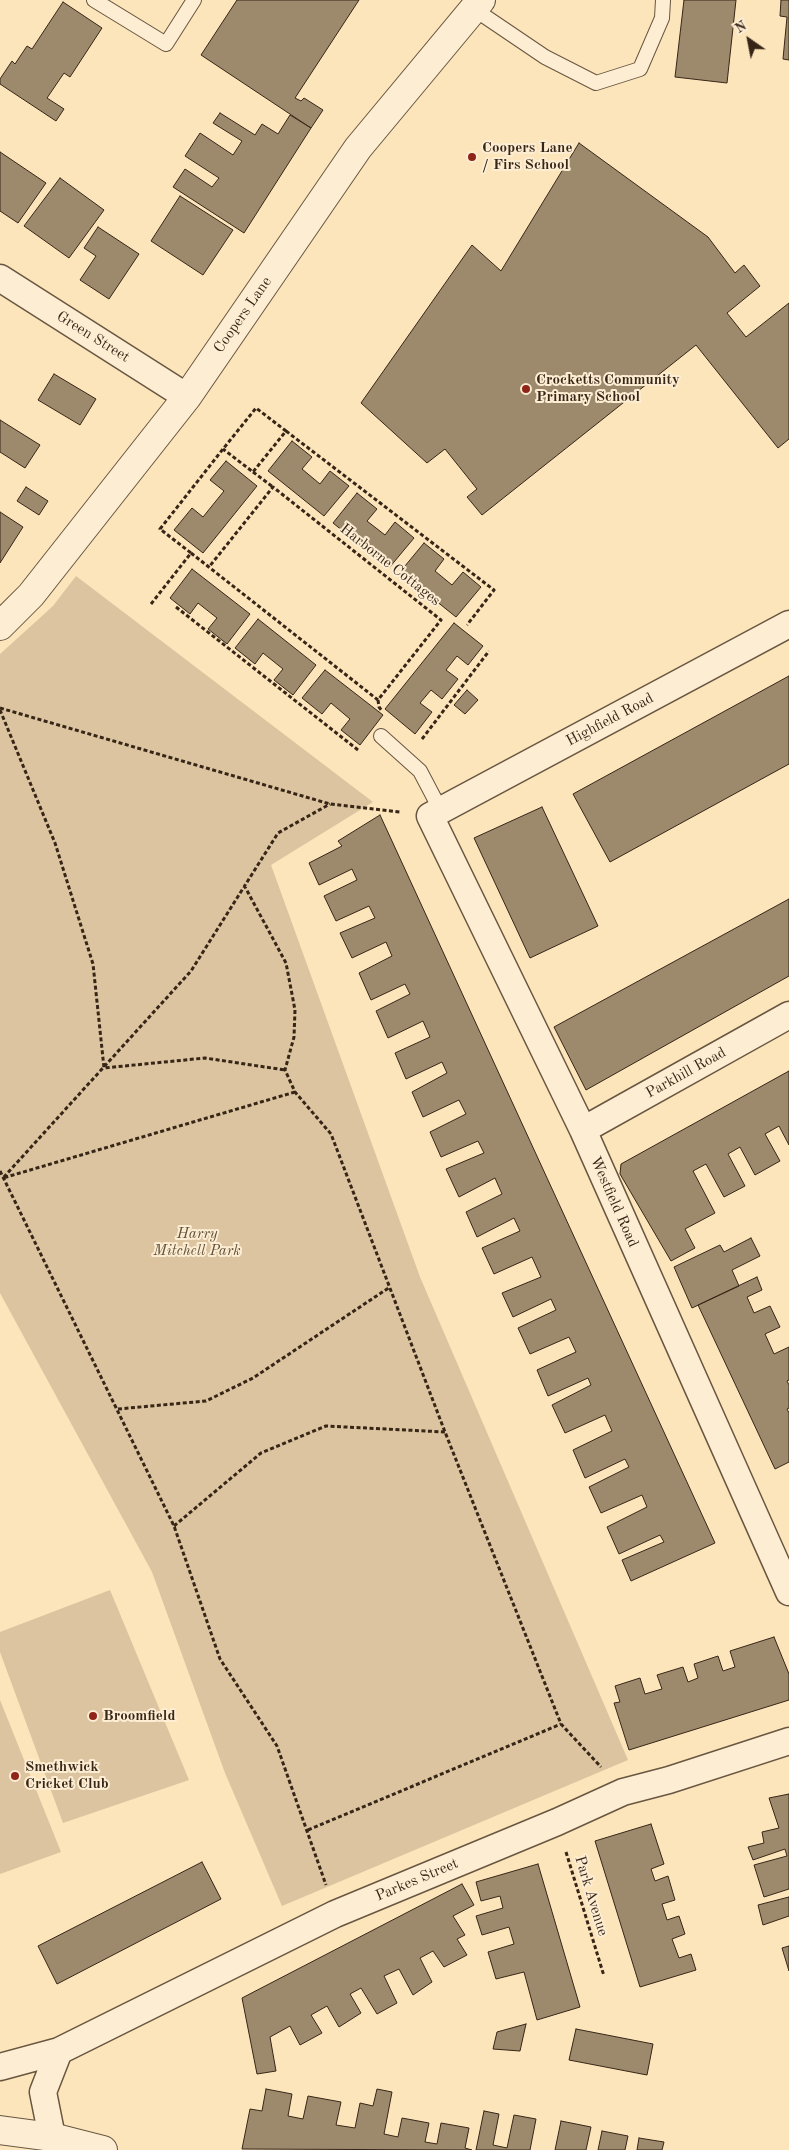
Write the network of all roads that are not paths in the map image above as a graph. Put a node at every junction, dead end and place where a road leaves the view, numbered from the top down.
1 (94, 0) edge
2 (194, 0) edge
3 (663, 0) edge
4 (477, 4) edge
5 (0, 278) edge
6 (187, 397) junction
7 (789, 624) edge
8 (0, 626) edge
9 (382, 736) dead end
10 (435, 813) junction
11 (789, 1015) edge
12 (582, 1130) junction
13 (789, 1592) edge
14 (789, 1741) edge
15 (59, 2051) junction
16 (0, 2067) edge
17 (0, 2130) edge
18 (52, 2137) junction
19 (103, 2150) edge

1 - 2 lane
3 - 4 lane
4 - 6 street, Coopers Lane
5 - 6 street, Green Street
6 - 8 street, Coopers Lane
7 - 10 street, Highfield Road
9 - 10 lane
10 - 12 street, Westfield Road
11 - 12 street, Parkhill Road
12 - 13 street, Westfield Road
14 - 15 street, Parkes Street
15 - 16 street, Parkes Street
15 - 18 street
17 - 18 street
18 - 19 street

